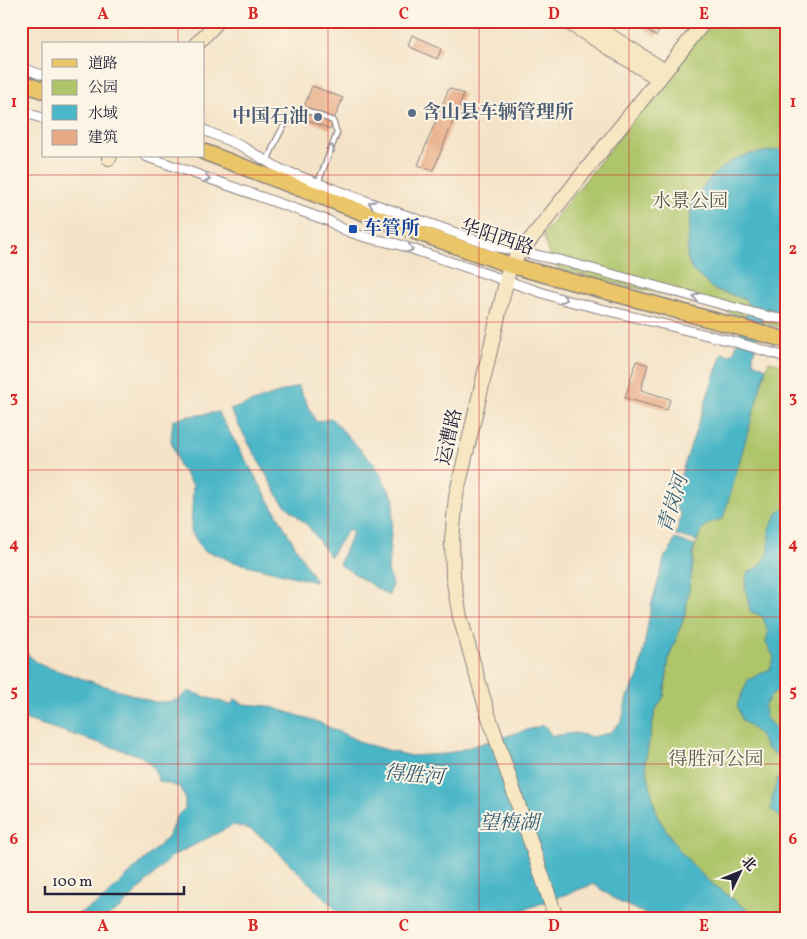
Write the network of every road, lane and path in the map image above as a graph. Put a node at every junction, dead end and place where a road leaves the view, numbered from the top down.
1 (218, 21) edge
2 (566, 21) edge
3 (587, 21) edge
4 (705, 21) edge
5 (199, 42) edge
6 (21, 67) edge
7 (42, 75) edge
8 (662, 75) junction
9 (21, 82) edge
10 (42, 90) edge
11 (21, 111) edge
12 (42, 118) edge
13 (205, 130) edge
14 (205, 152) edge
15 (151, 158) edge
16 (264, 168) junction
17 (316, 189) junction
18 (520, 251) junction
19 (510, 265) junction
20 (786, 320) edge
21 (786, 340) edge
22 (786, 357) edge
23 (556, 918) edge

1 - 5 main road
2 - 8 main road
3 - 8 main road
4 - 8 main road, 运漕路
6 - 7 street
8 - 18 main road, 运漕路
9 - 10 main road
11 - 12 street
13 - 16 street
14 - 16 main road, 华阳西路
15 -> 22 street
16 - 17 main road, 华阳西路
17 -> 16 lane
18 -> 17 street
17 - 19 main road, 华阳西路
18 - 19 main road, 运漕路
20 -> 18 street
19 - 21 main road, 华阳西路
19 - 23 main road, 运漕路

